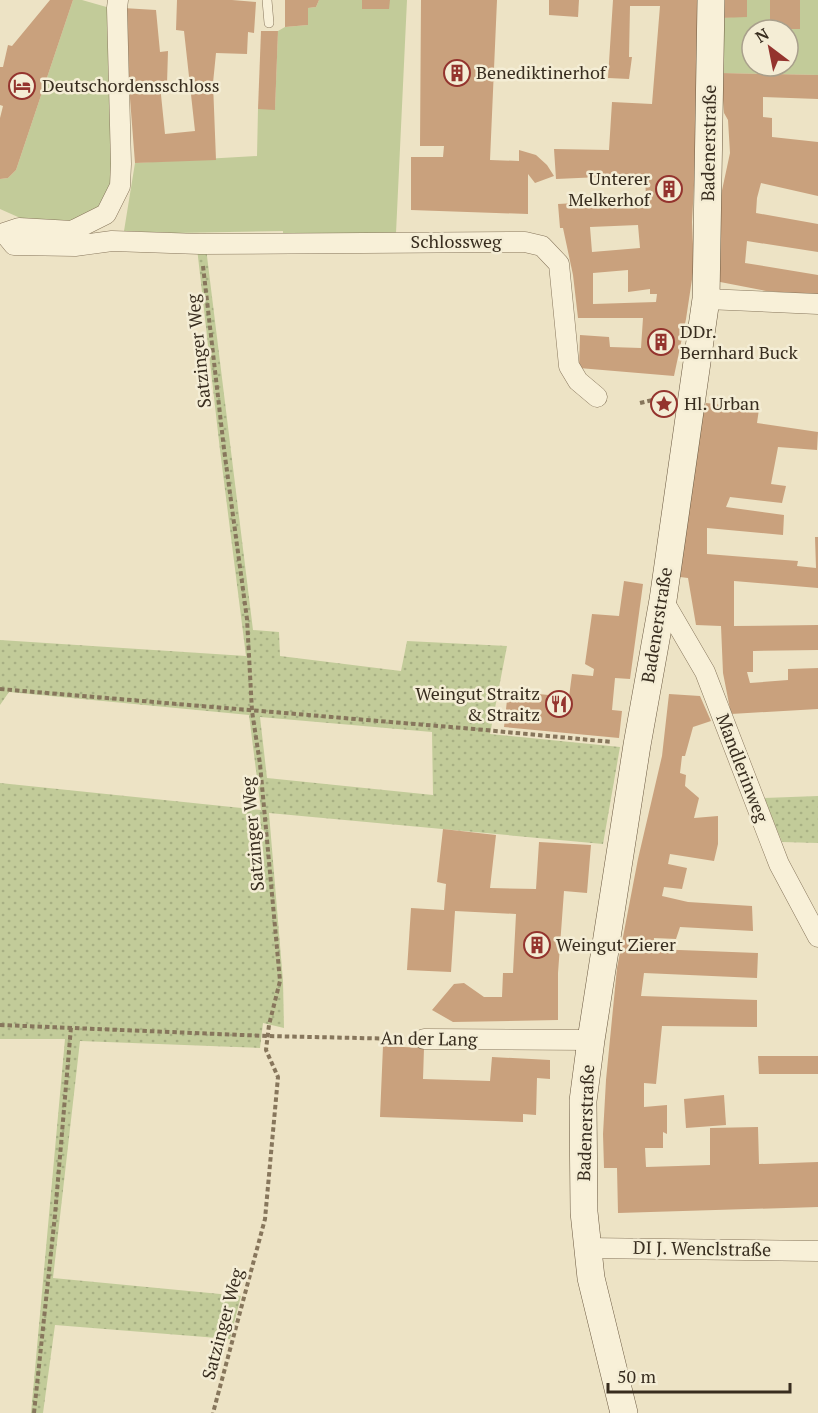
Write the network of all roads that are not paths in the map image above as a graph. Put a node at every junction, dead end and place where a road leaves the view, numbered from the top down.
1 (118, 0) edge
2 (267, 0) edge
3 (711, 0) edge
4 (269, 23) dead end
5 (706, 299) junction
6 (818, 304) edge
7 (597, 397) dead end
8 (663, 600) junction
9 (818, 937) edge
10 (424, 1039) road end
11 (591, 1040) junction
12 (587, 1248) junction
13 (818, 1251) edge
14 (624, 1413) edge

1 - 7 street, Schlossweg
2 - 4 lane
3 - 5 main road, Badenerstraße
5 - 6 street
5 - 8 main road, Badenerstraße
8 - 9 street, Mandlerinweg
8 - 11 main road, Badenerstraße
10 - 11 street, An der Lang
11 - 12 main road, Badenerstraße
12 - 13 street, DI J. Wenclstraße
12 - 14 main road, Badenerstraße

